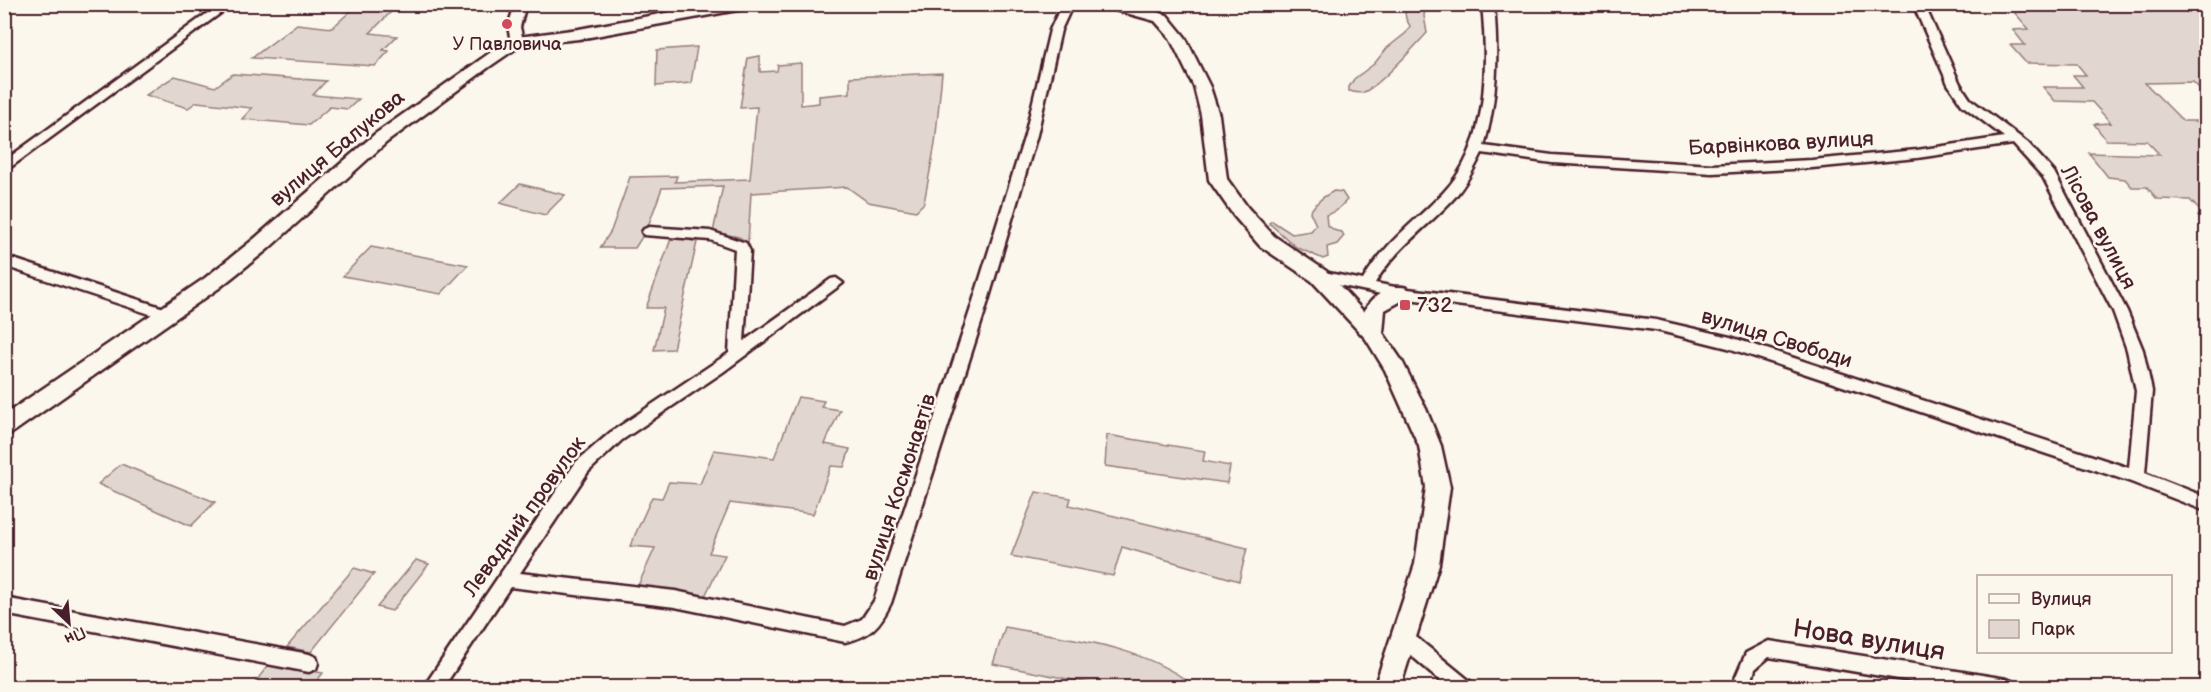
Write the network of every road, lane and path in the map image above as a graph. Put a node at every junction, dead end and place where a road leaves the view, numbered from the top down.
1 (228, 4) edge
2 (521, 4) edge
3 (742, 4) edge
4 (1068, 4) edge
5 (1110, 4) edge
6 (1488, 4) edge
7 (1918, 4) edge
8 (720, 6) edge
9 (518, 41) junction
10 (2014, 140) junction
11 (1479, 148) junction
12 (4, 168) edge
13 (649, 232) dead end
14 (4, 261) edge
15 (1319, 276) junction
16 (836, 283) dead end
17 (1367, 285) junction
18 (1400, 293) junction
19 (168, 315) junction
20 (1374, 334) junction
21 (736, 355) junction
22 (4, 427) edge
23 (2136, 477) junction
24 (2206, 504) edge
25 (505, 579) junction
26 (4, 606) edge
27 (1405, 639) junction
28 (309, 663) dead end
29 (432, 687) edge
30 (1387, 687) edge
31 (1464, 687) edge
32 (1740, 687) edge
33 (2007, 687) edge

1 - 12 street
2 - 9 street
3 - 8 street, вулиця Балукова
4 - 25 street, вулиця Космонавтів
5 - 15 street
6 - 11 street
7 - 10 street, Лісова вулиця
8 - 9 street, вулиця Балукова
9 - 19 street, вулиця Балукова
10 - 11 street, Барвінкова вулиця
10 - 23 street, Лісова вулиця
11 - 17 street
13 - 21 street
14 - 19 street
15 - 17 street, вулиця Свободи
15 - 20 street
16 - 21 street, Левадний провулок
17 - 18 street, вулиця Свободи
18 - 20 street
18 - 23 street, вулиця Свободи
19 - 22 street, вулиця Балукова
20 - 27 street
21 - 25 street, Левадний провулок
23 - 24 street, вулиця Свободи
25 - 29 street, Левадний провулок
26 - 28 street
27 - 30 street
27 - 31 street
32 - 33 street, Нова вулиця

